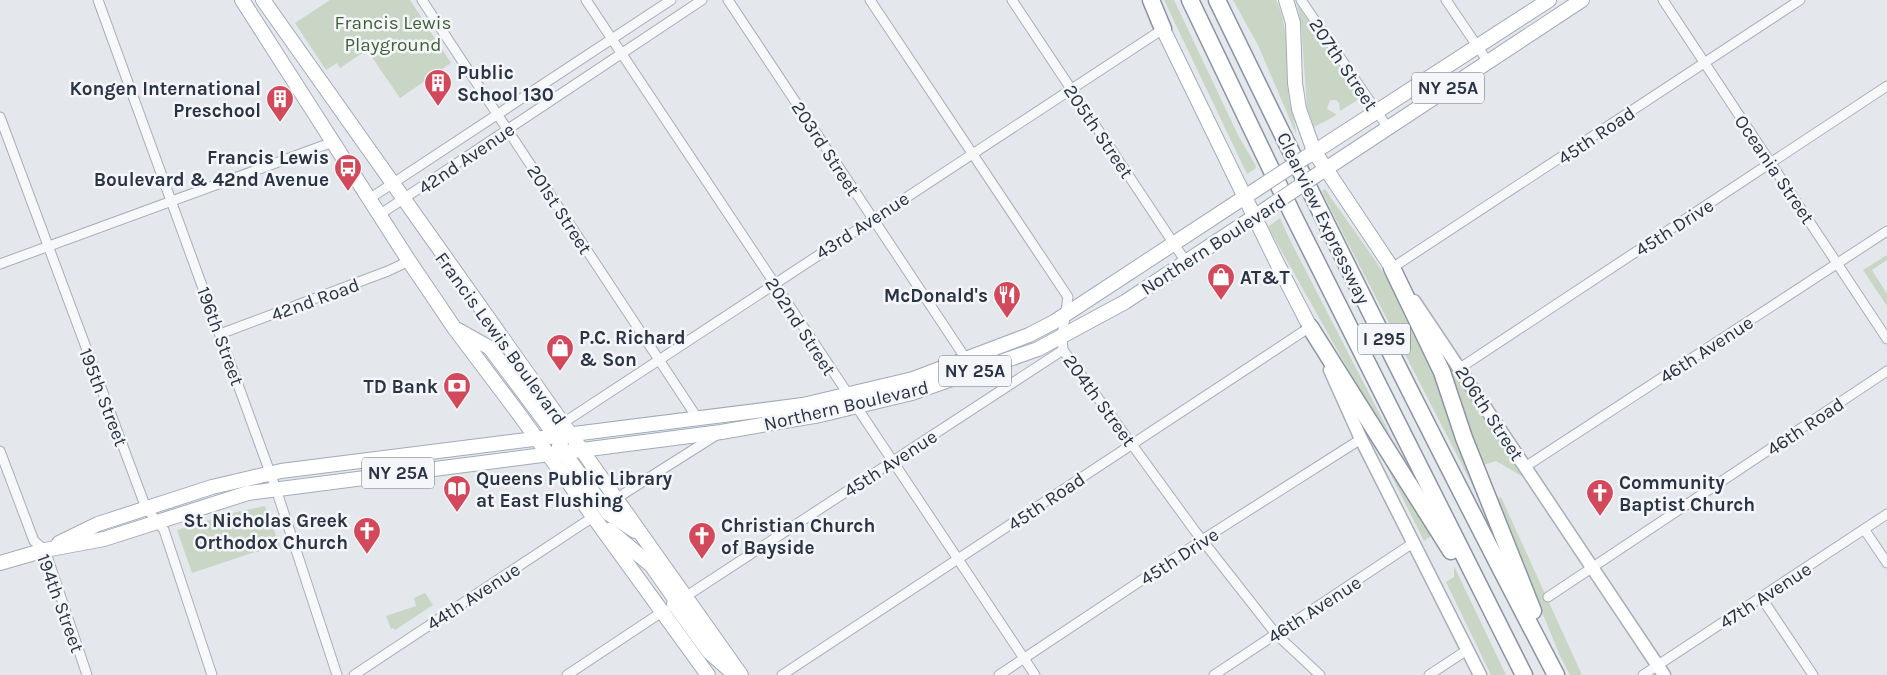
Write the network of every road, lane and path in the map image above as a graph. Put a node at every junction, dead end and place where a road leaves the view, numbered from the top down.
1 (98, 0) edge
2 (242, 0) edge
3 (263, 0) edge
4 (422, 0) edge
5 (586, 0) edge
6 (671, 0) edge
7 (702, 0) edge
8 (728, 0) edge
9 (870, 0) edge
10 (1012, 0) edge
11 (1147, 0) edge
12 (1151, 0) edge
13 (1190, 0) edge
14 (1217, 0) edge
15 (1286, 0) edge
16 (1301, 0) edge
17 (1446, 0) edge
18 (1549, 0) edge
19 (1582, 0) edge
20 (1663, 0) edge
21 (1800, 0) edge
22 (1162, 29) junction
23 (612, 39) junction
24 (1477, 46) junction
25 (622, 54) junction
26 (1488, 62) junction
27 (1704, 63) junction
28 (1887, 86) edge
29 (1071, 88) junction
30 (1376, 112) junction
31 (498, 114) junction
32 (0, 117) edge
33 (1388, 128) junction
34 (508, 130) junction
35 (333, 142) junction
36 (972, 153) junction
37 (1310, 154) junction
38 (1771, 163) junction
39 (1320, 173) junction
40 (392, 184) junction
41 (369, 198) junction
42 (403, 200) junction
43 (172, 201) junction
44 (1249, 207) junction
45 (379, 215) junction
46 (873, 218) junction
47 (1887, 231) edge
48 (1174, 244) junction
49 (47, 246) junction
50 (409, 261) junction
51 (1186, 262) junction
52 (0, 264) edge
53 (1838, 264) junction
54 (1392, 268) junction
55 (774, 284) junction
56 (1066, 314) junction
57 (1310, 327) junction
58 (455, 329) junction
59 (220, 334) junction
60 (1887, 339) edge
61 (1063, 343) junction
62 (659, 359) junction
63 (966, 359) junction
64 (1460, 368) junction
65 (974, 371) junction
66 (1887, 371) edge
67 (851, 400) junction
68 (698, 419) junction
69 (563, 423) junction
70 (721, 432) junction
71 (571, 435) junction
72 (556, 437) junction
73 (1361, 438) junction
74 (539, 439) junction
75 (1131, 445) junction
76 (580, 450) junction
77 (0, 451) edge
78 (564, 452) junction
79 (548, 454) junction
80 (892, 461) junction
81 (1525, 467) junction
82 (275, 473) junction
83 (276, 489) junction
84 (617, 498) junction
85 (146, 508) junction
86 (1887, 514) edge
87 (593, 517) junction
88 (156, 522) junction
89 (1864, 529) junction
90 (642, 536) junction
91 (1202, 540) junction
92 (1413, 543) junction
93 (45, 550) junction
94 (958, 560) junction
95 (0, 563) edge
96 (1887, 564) edge
97 (1593, 567) junction
98 (1548, 597) dead end
99 (1761, 597) junction
100 (675, 603) junction
101 (1276, 634) junction
102 (1505, 637) junction
103 (1467, 650) junction
104 (1024, 659) junction
105 (1661, 670) edge
106 (87, 675) edge
107 (212, 675) edge
108 (337, 675) edge
109 (354, 675) edge
110 (567, 675) edge
111 (708, 675) edge
112 (734, 675) edge
113 (741, 675) edge
114 (782, 675) edge
115 (999, 675) edge
116 (1035, 675) edge
117 (1214, 675) edge
118 (1320, 675) edge
119 (1429, 675) edge
120 (1480, 675) edge
121 (1524, 675) edge
122 (1556, 675) edge
123 (1560, 675) edge
124 (1643, 675) edge
125 (1814, 675) edge

1 - 43 street, 196th Street
2 - 35 main road, Francis Lewis Boulevard
3 - 40 main road, Francis Lewis Boulevard
4 - 31 street, 201st Street
5 - 23 street, 202nd Street
6 - 23 street, 42nd Avenue
7 - 25 street, 42nd Avenue
8 - 46 street, 203rd Street
9 - 36 street, 204th Street
10 - 29 street, 205th Street
11 - 22 street
12 - 22 highway
13 - 102 highway, Clearview Expressway / I 295
14 - 122 highway, Clearview Expressway / I 295
15 - 37 main road, 206th Street
16 - 30 street, 207th Street
17 - 24 street
18 - 24 main road, Northern Boulevard
19 - 26 main road, Northern Boulevard / NY 25A
20 - 27 street, Oceania Street
21 - 27 street, 45th Road
22 - 29 street, 43rd Avenue
22 - 44 main road
23 - 25 street, 202nd Street
23 - 31 street, 42nd Avenue
24 - 26 street
24 - 30 main road, Northern Boulevard
25 - 34 street, 42nd Avenue
25 - 55 street, 202nd Street
26 - 33 main road, Northern Boulevard / NY 25A
27 - 38 street, Oceania Street
27 - 54 street, 45th Road
28 - 38 street, 45th Drive
29 - 36 street, 43rd Avenue
29 - 48 street, 205th Street
30 - 33 street, 207th Street
30 - 37 main road, Northern Boulevard
31 - 34 street, 201st Street
31 - 40 street, 42nd Avenue
32 - 49 street, 195th Street
33 - 39 main road, Northern Boulevard / NY 25A
34 - 42 street, 42nd Avenue
34 - 62 street, 201st Street
35 - 41 main road, Francis Lewis Boulevard
35 - 43 street
36 - 46 street, 43rd Avenue
36 - 56 street, 204th Street
37 - 39 main road, 206th Street
37 - 44 main road, Northern Boulevard, bridge
38 - 53 street, Oceania Street
38 - 64 street, 45th Drive
39 - 44 main road, Northern Boulevard / NY 25A, bridge
39 - 54 main road, 206th Street
40 - 41 street, 42nd Avenue
40 - 42 main road, Francis Lewis Boulevard
41 - 45 main road, Francis Lewis Boulevard
42 - 45 street, 42nd Avenue
42 - 69 main road, Francis Lewis Boulevard
43 - 49 street
43 - 59 street, 196th Street
44 - 48 main road, Northern Boulevard
44 - 51 main road, Northern Boulevard / NY 25A
44 - 57 main road
45 - 50 main road, Francis Lewis Boulevard
46 - 55 street, 43rd Avenue
46 - 63 street, 203rd Street
47 - 53 street, 46th Avenue
48 - 51 street, 205th Street
48 - 56 main road, Northern Boulevard
49 - 52 street
49 - 85 street, 195th Street
50 - 58 main road, Francis Lewis Boulevard
50 - 59 street, 42nd Road
51 - 61 main road, Northern Boulevard / NY 25A
53 - 60 street, Oceania Street
53 - 81 street, 46th Avenue
54 - 64 street, 206th Street
54 - 123 highway
55 - 62 street, 43rd Avenue
55 - 67 street, 202nd Street
56 - 61 street, 204th Street
56 - 63 main road, Northern Boulevard / NY 25A
57 - 73 street
57 - 75 street, 45th Road
57 - 102 highway
58 - 72 main road
58 - 74 main road, Francis Lewis Boulevard
59 - 82 street, 196th Street
61 - 65 main road, Northern Boulevard / NY 25A
61 - 75 street, 204th Street
61 - 80 street, 45th Avenue
62 - 68 street, 201st Street
62 - 69 street, 43rd Avenue
63 - 65 street, 203rd Street
63 - 67 main road, Northern Boulevard / NY 25A
64 - 81 street, 206th Street
65 - 67 main road, Northern Boulevard / NY 25A
66 - 97 street, 46th Road
67 - 68 main road, Northern Boulevard / NY 25A
67 - 70 main road, Northern Boulevard / NY 25A
67 - 80 street, 202nd Street
68 - 71 main road, Northern Boulevard / NY 25A
69 - 71 main road, Francis Lewis Boulevard
70 - 76 main road, Northern Boulevard / NY 25A
70 - 84 street
71 - 72 main road, Northern Boulevard / NY 25A
71 - 76 main road, Francis Lewis Boulevard
72 - 74 main road, Northern Boulevard / NY 25A
72 - 76 main road
73 - 91 street, 45th Drive
73 - 92 street
74 - 78 main road
74 - 79 main road, Francis Lewis Boulevard
74 - 82 main road, Northern Boulevard / NY 25A
75 - 91 street, 204th Street
75 - 94 street, 45th Road
76 - 78 main road, Northern Boulevard / NY 25A
76 - 84 main road, Francis Lewis Boulevard
77 - 93 street, 194th Street
78 - 79 main road, Northern Boulevard / NY 25A
78 - 90 main road
79 - 83 main road, Northern Boulevard / NY 25A
79 - 87 main road, Francis Lewis Boulevard
80 - 94 street, 202nd Street
80 - 100 street, 45th Avenue
81 - 97 street, 206th Street
82 - 83 street, 196th Street
82 - 85 main road, Northern Boulevard / NY 25A
83 - 88 main road, Northern Boulevard / NY 25A
83 - 108 street, 196th Street
84 - 90 main road, Francis Lewis Boulevard
85 - 88 street, 195th Street
85 - 93 main road, Northern Boulevard / NY 25A
86 - 89 street, 47th Avenue
87 - 100 main road, Francis Lewis Boulevard
87 - 109 street, 44th Avenue
88 - 93 main road, Northern Boulevard / NY 25A
88 - 107 street, 195th Street
89 - 96 street
89 - 99 street, 47th Avenue
90 - 100 main road, Francis Lewis Boulevard
91 - 101 street, 204th Street
91 - 104 street, 45th Drive
92 - 101 street, 46th Avenue
92 - 103 street
93 - 95 main road, Northern Boulevard / NY 25A
93 - 106 street, 194th Street
94 - 104 street, 202nd Street
94 - 114 street, 45th Road
97 - 98 street, 46th Road
97 - 105 street, 206th Street
99 - 105 street, 47th Avenue
99 - 125 street
100 - 110 street, 45th Avenue
100 - 111 main road, Francis Lewis Boulevard
100 - 112 main road
100 - 113 main road, Francis Lewis Boulevard
101 - 117 street, 46th Avenue
101 - 118 street, 204th Street
102 - 121 highway, Clearview Expressway / I 295
103 - 119 street
103 - 120 street
104 - 115 street, 45th Drive
104 - 116 street, 202nd Street
105 - 124 street, 47th Avenue

